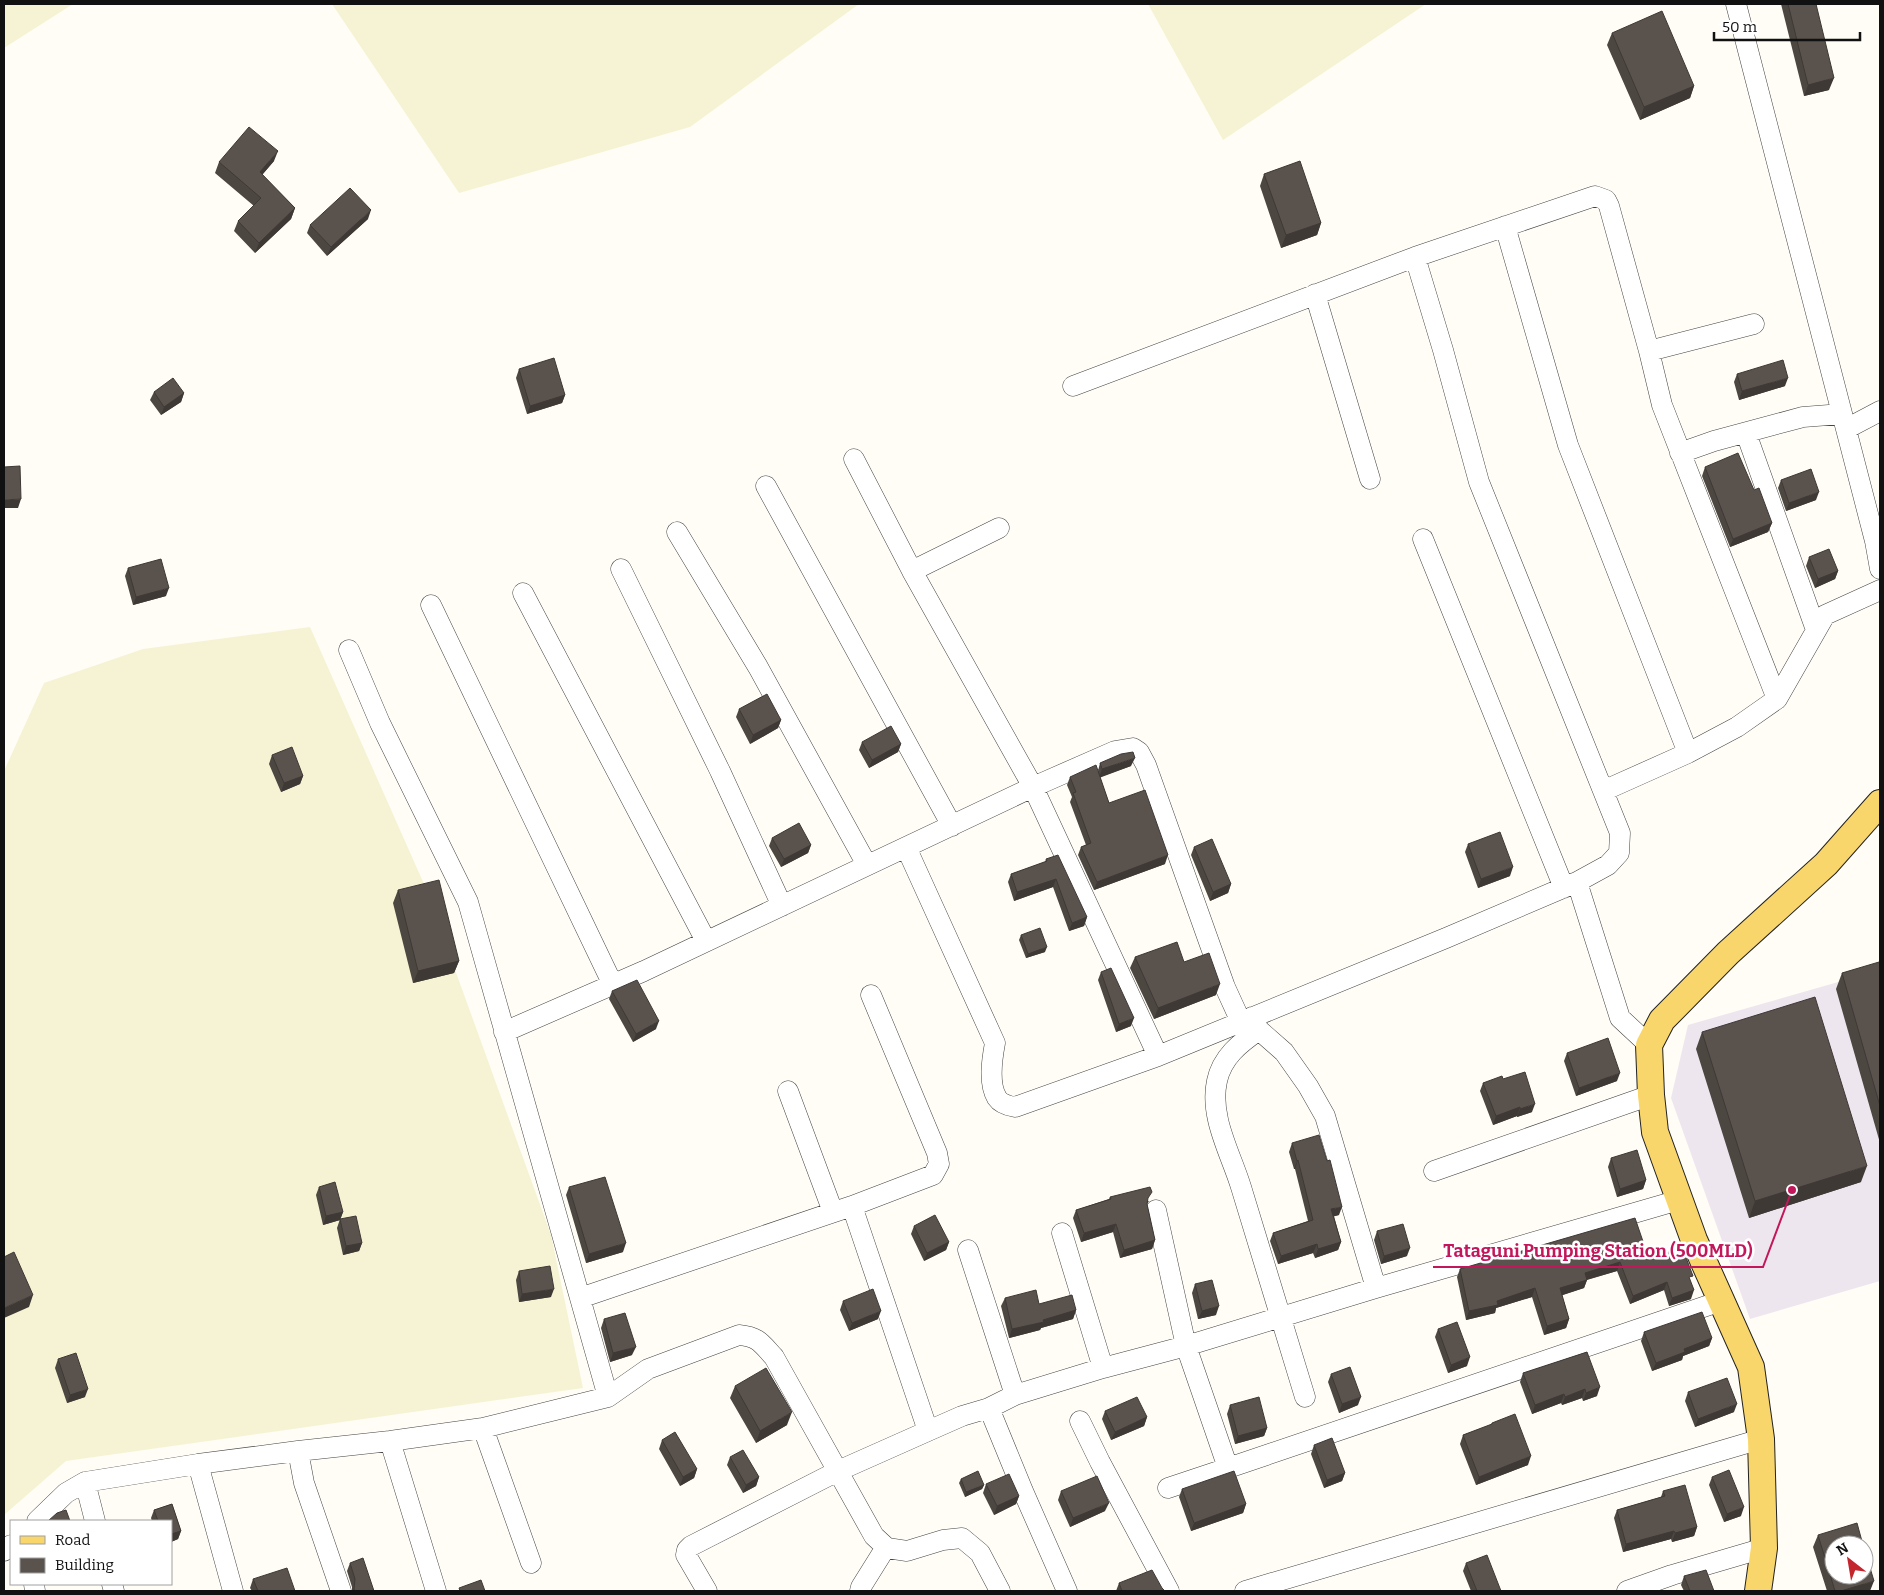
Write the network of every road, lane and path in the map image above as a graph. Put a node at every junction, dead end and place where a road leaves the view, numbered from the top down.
1 (1736, 4) edge
2 (1505, 226) junction
3 (1415, 257) junction
4 (1315, 294) junction
5 (1754, 324) dead end
6 (1649, 351) junction
7 (1073, 386) dead end
8 (1880, 411) edge
9 (1844, 421) junction
10 (1746, 432) junction
11 (1680, 453) junction
12 (854, 459) dead end
13 (1370, 479) dead end
14 (766, 486) dead end
15 (999, 528) dead end
16 (677, 532) dead end
17 (1423, 539) dead end
18 (621, 569) dead end
19 (1880, 569) edge
20 (912, 571) junction
21 (1880, 590) edge
22 (523, 594) dead end
23 (431, 605) dead end
24 (1816, 630) junction
25 (349, 650) dead end
26 (1778, 699) junction
27 (1688, 753) junction
28 (1034, 786) junction
29 (1603, 790) junction
30 (1880, 803) edge
31 (952, 826) junction
32 (906, 847) junction
33 (867, 865) junction
34 (1570, 885) junction
35 (782, 906) junction
36 (706, 941) junction
37 (613, 985) junction
38 (871, 995) dead end
39 (1250, 1023) junction
40 (504, 1032) junction
41 (1649, 1045) junction
42 (1158, 1056) junction
43 (788, 1091) dead end
44 (1651, 1095) junction
45 (1434, 1171) dead end
46 (1680, 1200) junction
47 (842, 1209) junction
48 (1156, 1210) dead end
49 (1062, 1233) dead end
50 (968, 1250) dead end
51 (1376, 1288) junction
52 (580, 1298) junction
53 (1721, 1301) junction
54 (1280, 1318) junction
55 (1186, 1346) junction
56 (1103, 1368) junction
57 (1015, 1395) junction
58 (608, 1397) junction
59 (1305, 1397) dead end
60 (989, 1408) junction
61 (1080, 1421) dead end
62 (483, 1428) junction
63 (928, 1431) junction
64 (1761, 1439) junction
65 (390, 1441) junction
66 (298, 1451) junction
67 (198, 1464) junction
68 (1228, 1468) junction
69 (838, 1471) junction
70 (84, 1482) junction
71 (1168, 1488) dead end
72 (38, 1520) edge
73 (95, 1520) edge
74 (886, 1547) junction
75 (1764, 1548) junction
76 (531, 1563) dead end
77 (233, 1591) edge
78 (340, 1591) edge
79 (436, 1591) edge
80 (707, 1591) edge
81 (860, 1591) edge
82 (1000, 1591) edge
83 (1067, 1591) edge
84 (1169, 1591) edge
85 (1245, 1591) edge
86 (1627, 1591) edge
87 (1758, 1591) edge

1 - 9 street
2 - 3 street
2 - 6 street
2 - 27 street
3 - 4 street
3 - 29 street
4 - 7 street
4 - 13 street
5 - 6 street
6 - 11 street
8 - 9 street
9 - 10 street
9 - 19 street
10 - 11 street
10 - 24 street
11 - 26 street
12 - 20 street
14 - 31 street
15 - 20 street
16 - 33 street
17 - 34 street
18 - 35 street
20 - 28 street
21 - 24 street
22 - 36 street
23 - 37 street
24 - 26 street
25 - 40 street
26 - 27 street
27 - 29 street
28 - 31 street
28 - 39 street
28 - 42 street
29 - 34 street
30 - 41 main road
31 - 32 street
32 - 33 street
32 - 42 street
33 - 35 street
34 - 39 street
34 - 41 street
35 - 36 street
36 - 37 street
37 - 40 street
38 - 47 street
39 - 42 street
39 - 51 street
39 - 54 street
40 - 52 street
41 - 44 main road
43 - 47 street
44 - 45 street
44 - 46 main road
46 - 51 street
46 - 53 main road
47 - 52 street
47 - 63 street
48 - 55 street
49 - 56 street
50 - 57 street
51 - 54 street
52 - 58 street
53 - 64 main road
53 - 68 street
54 - 55 street
54 - 59 street
55 - 56 street
55 - 68 street
56 - 57 street
57 - 60 street
58 - 62 street
58 - 69 street
60 - 63 street
60 - 83 street
61 - 84 street
62 - 65 street
62 - 76 street
63 - 69 street
64 - 75 main road
64 - 85 street
65 - 66 street
65 - 79 street
66 - 67 street
66 - 78 street
67 - 70 street
67 - 77 street
68 - 71 street
69 - 74 street
69 - 80 street
70 - 72 street
70 - 73 street
74 - 81 street
74 - 82 street
75 - 86 street
75 - 87 main road

